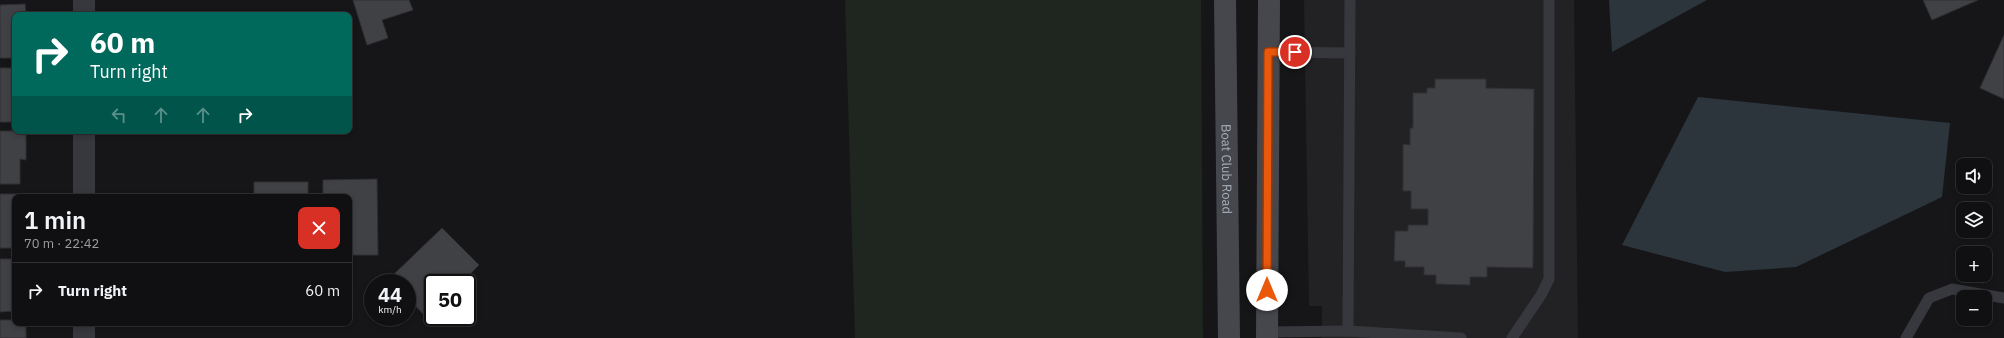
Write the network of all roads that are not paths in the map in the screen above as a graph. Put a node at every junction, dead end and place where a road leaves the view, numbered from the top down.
1 (84, 0) edge
2 (1225, 0) edge
3 (1269, 0) edge
4 (1350, 0) edge
5 (1549, 0) edge
6 (84, 12) edge
7 (1268, 52) junction
8 (1350, 53) junction
9 (84, 134) edge
10 (84, 194) edge
11 (2004, 298) edge
12 (84, 326) edge
13 (1348, 331) junction
14 (1267, 335) edge
15 (84, 338) edge
16 (1229, 338) edge
17 (1461, 338) edge
18 (1512, 338) edge
19 (1906, 338) edge

1 - 6 street
2 - 16 main road, Boat Club Road
3 - 7 main road
4 - 8 lane
5 - 18 lane
7 - 8 lane
7 - 14 main road
8 - 13 lane
9 - 10 street
11 - 19 lane
12 - 15 street
13 - 14 lane
13 - 17 lane

